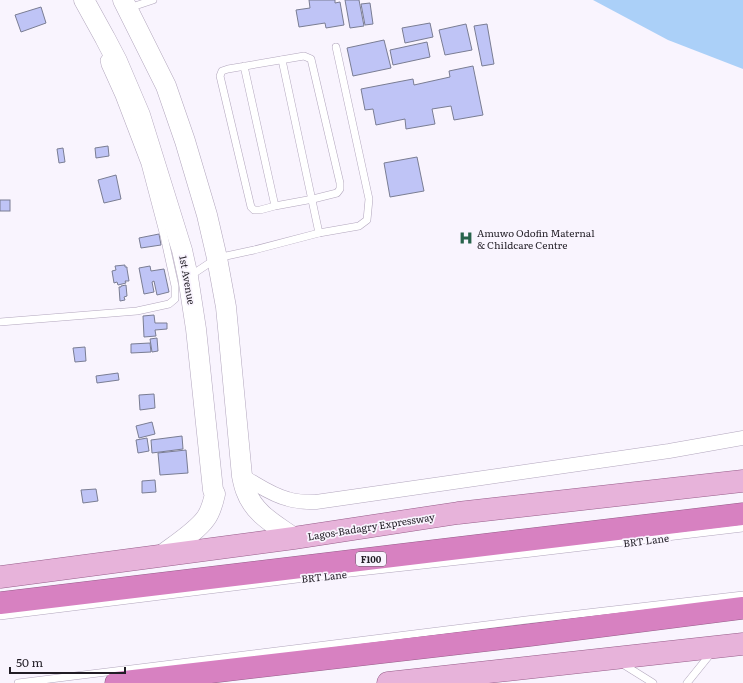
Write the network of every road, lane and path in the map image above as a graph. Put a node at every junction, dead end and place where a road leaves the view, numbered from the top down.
1 (84, 0) edge
2 (154, 0) edge
3 (125, 4) edge
4 (336, 48) dead end
5 (117, 60) junction
6 (282, 60) junction
7 (244, 66) junction
8 (313, 199) junction
9 (275, 206) junction
10 (320, 233) junction
11 (217, 258) junction
12 (188, 278) junction
13 (0, 322) edge
14 (743, 438) edge
15 (242, 476) junction
16 (743, 481) edge
17 (743, 514) edge
18 (743, 528) edge
19 (294, 538) junction
20 (162, 555) junction
21 (0, 577) edge
22 (743, 595) edge
23 (0, 603) edge
24 (743, 608) edge
25 (0, 616) edge
26 (743, 644) edge
27 (715, 648) junction
28 (614, 658) junction
29 (18, 683) edge
30 (116, 683) edge
31 (388, 683) edge
32 (653, 683) edge
33 (687, 683) edge

1 - 5 main road, 1st Avenue
2 - 3 lane
3 - 11 main road
4 - 10 lane
5 - 12 main road, 1st Avenue
5 - 13 lane
6 - 7 lane
6 - 8 lane
6 - 8 lane
7 - 9 lane
7 - 9 lane
8 - 9 lane
8 - 10 lane
10 - 11 lane
11 - 12 lane
11 - 15 main road
12 - 20 main road, 1st Avenue
14 - 15 street
15 - 19 main road
16 - 19 main road, Lagos-Badagry Expressway
17 - 23 highway, F100
18 - 25 lane, BRT Lane
19 - 20 main road, Lagos-Badagry Expressway
20 - 21 main road, Lagos-Badagry Expressway
22 - 29 lane
24 - 30 highway
26 - 27 main road
27 - 28 main road
27 - 33 lane
28 - 31 main road
28 - 32 lane

